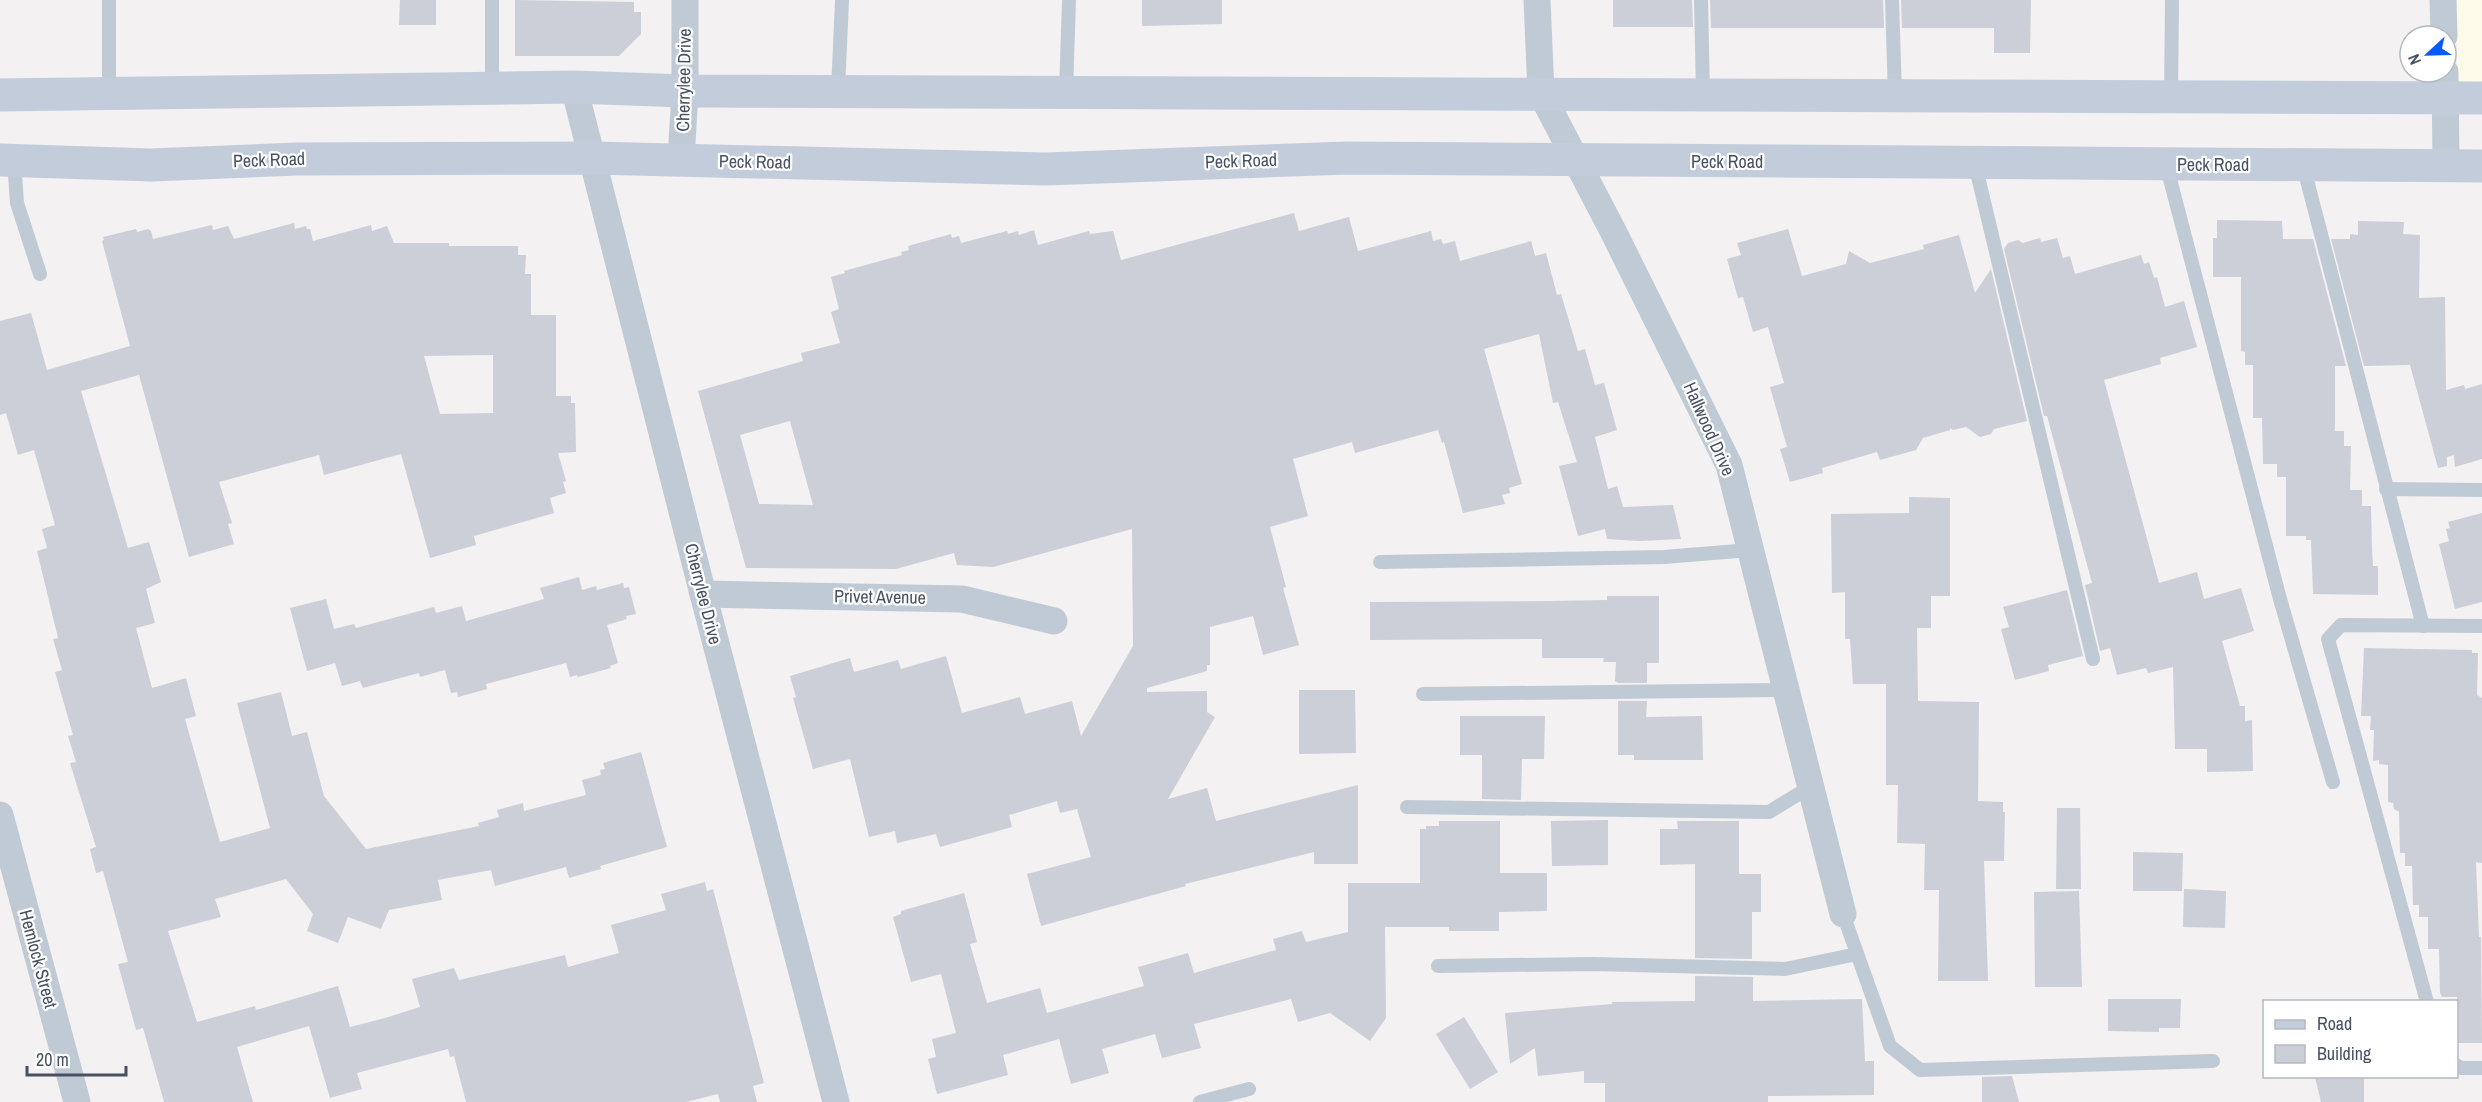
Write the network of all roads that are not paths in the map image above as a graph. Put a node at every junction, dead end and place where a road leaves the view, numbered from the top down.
1 (109, 0) edge
2 (492, 0) edge
3 (685, 0) edge
4 (842, 0) edge
5 (1069, 0) edge
6 (1537, 0) edge
7 (1701, 0) edge
8 (1892, 0) edge
9 (2172, 0) edge
10 (2444, 0) edge
11 (2444, 24) edge
12 (2446, 85) edge
13 (574, 87) junction
14 (492, 89) junction
15 (685, 91) junction
16 (838, 91) junction
17 (1066, 92) junction
18 (1541, 93) junction
19 (110, 94) junction
20 (1702, 94) junction
21 (0, 95) edge
22 (1895, 95) junction
23 (2171, 97) junction
24 (2482, 98) edge
25 (592, 158) junction
26 (7, 160) edge
27 (681, 160) junction
28 (1576, 161) junction
29 (1975, 164) junction
30 (2166, 164) junction
31 (2303, 165) junction
32 (2446, 166) junction
33 (2482, 166) edge
34 (40, 274) dead end
35 (2386, 489) junction
36 (2482, 489) edge
37 (1750, 550) junction
38 (1380, 562) dead end
39 (703, 594) junction
40 (1054, 621) dead end
41 (2423, 626) junction
42 (2482, 626) edge
43 (2093, 659) dead end
44 (1786, 690) junction
45 (1423, 694) dead end
46 (2333, 782) dead end
47 (1810, 787) junction
48 (1407, 807) dead end
49 (0, 816) edge
50 (1843, 914) joint
51 (1857, 954) junction
52 (1438, 966) dead end
53 (2426, 1000) edge
54 (2213, 1061) dead end
55 (2458, 1066) edge
56 (2482, 1068) edge
57 (1249, 1089) dead end
58 (77, 1102) edge
59 (834, 1102) edge
60 (1200, 1102) edge

1 - 19 lane
2 - 14 lane
3 - 15 street, Cherrylee Drive
4 - 16 lane
5 - 17 lane
6 - 18 street, Hallwood Drive
7 - 20 lane
8 - 22 lane
9 - 23 lane
10 - 11 street
12 - 23 main road
12 - 24 main road
12 - 32 street
13 - 14 main road
13 - 15 main road
13 - 25 street, Cherrylee Drive
14 - 19 main road
15 - 16 main road
15 - 27 street, Cherrylee Drive
16 - 17 main road
17 - 18 main road
18 - 20 main road
18 - 28 street, Hallwood Drive
19 - 21 main road
20 - 22 main road
22 - 23 main road
25 - 26 main road, Peck Road
25 - 27 main road, Peck Road
25 - 39 street, Cherrylee Drive
26 - 34 lane
27 - 28 main road, Peck Road
28 - 29 main road, Peck Road
28 - 37 street, Hallwood Drive
29 - 30 main road, Peck Road
29 - 43 lane
30 - 31 main road, Peck Road
30 - 46 lane
31 - 32 main road, Peck Road
31 - 35 lane
32 - 33 main road, Peck Road
35 - 36 lane
35 - 41 lane
37 - 38 lane
37 - 44 street, Hallwood Drive
39 - 40 street, Privet Avenue
39 - 59 street, Cherrylee Drive
41 - 42 lane
41 - 53 lane
44 - 45 lane
44 - 47 street, Hallwood Drive
47 - 48 lane
47 - 50 street, Hallwood Drive
49 - 58 street, Hemlock Street
50 - 51 lane
51 - 52 lane
51 - 54 lane
55 - 56 lane
57 - 60 lane

